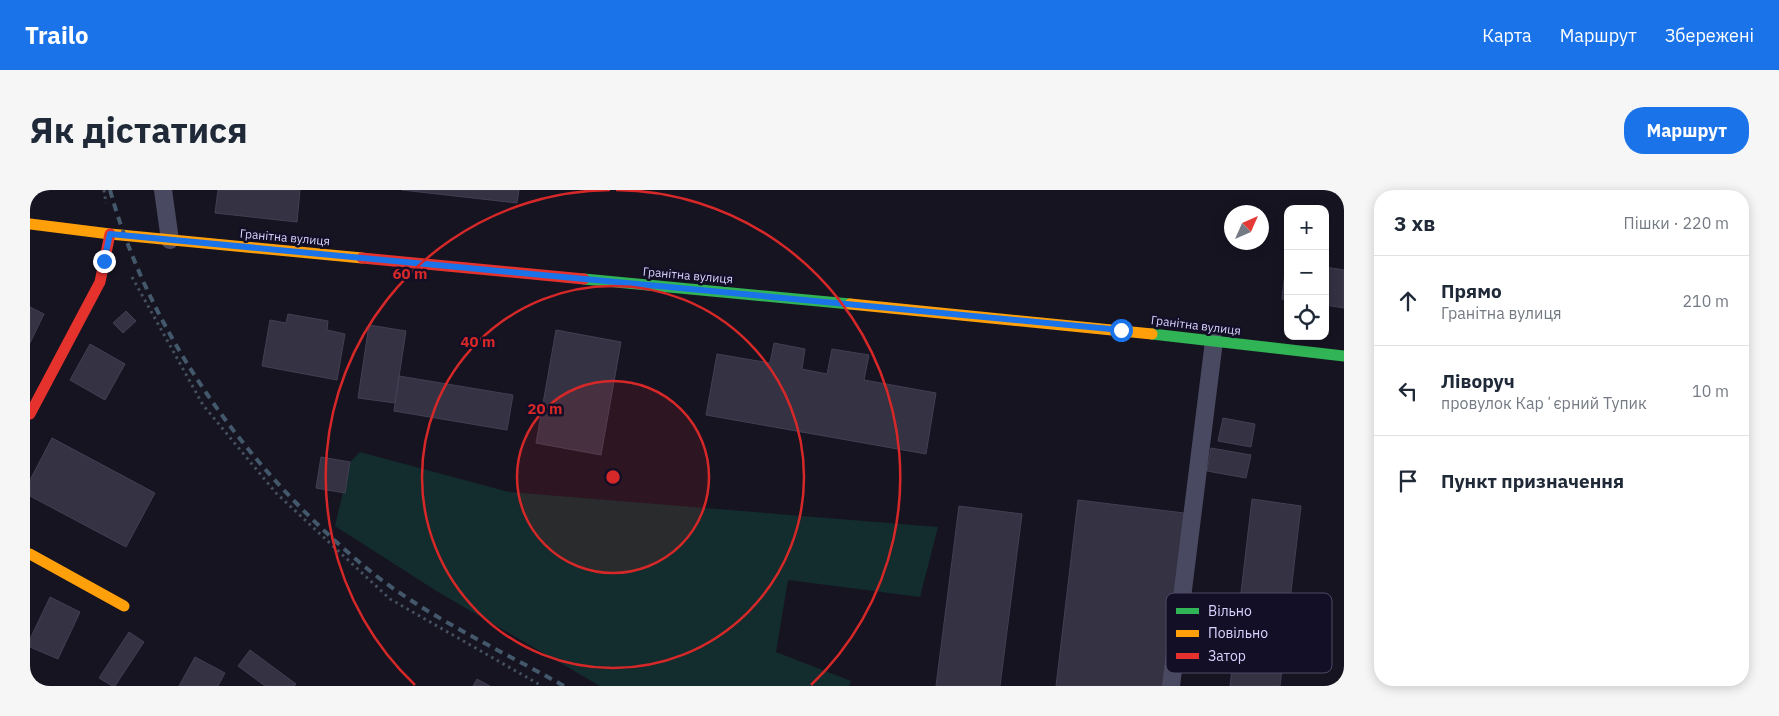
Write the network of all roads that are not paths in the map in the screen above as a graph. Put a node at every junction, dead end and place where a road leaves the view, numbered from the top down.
1 (162, 190) edge
2 (30, 224) edge
3 (110, 234) junction
4 (170, 240) junction
5 (1214, 341) junction
6 (1344, 356) edge
7 (30, 414) edge
8 (30, 554) edge
9 (1183, 593) edge
10 (124, 606) dead end
11 (1173, 673) edge
12 (1171, 686) edge

1 - 4 lane
2 - 3 street, Гранітна вулиця
3 - 4 street, Гранітна вулиця
3 - 7 street
4 - 5 street, Гранітна вулиця
5 - 6 street, Гранітна вулиця
5 - 9 lane
8 - 10 street
11 - 12 lane

